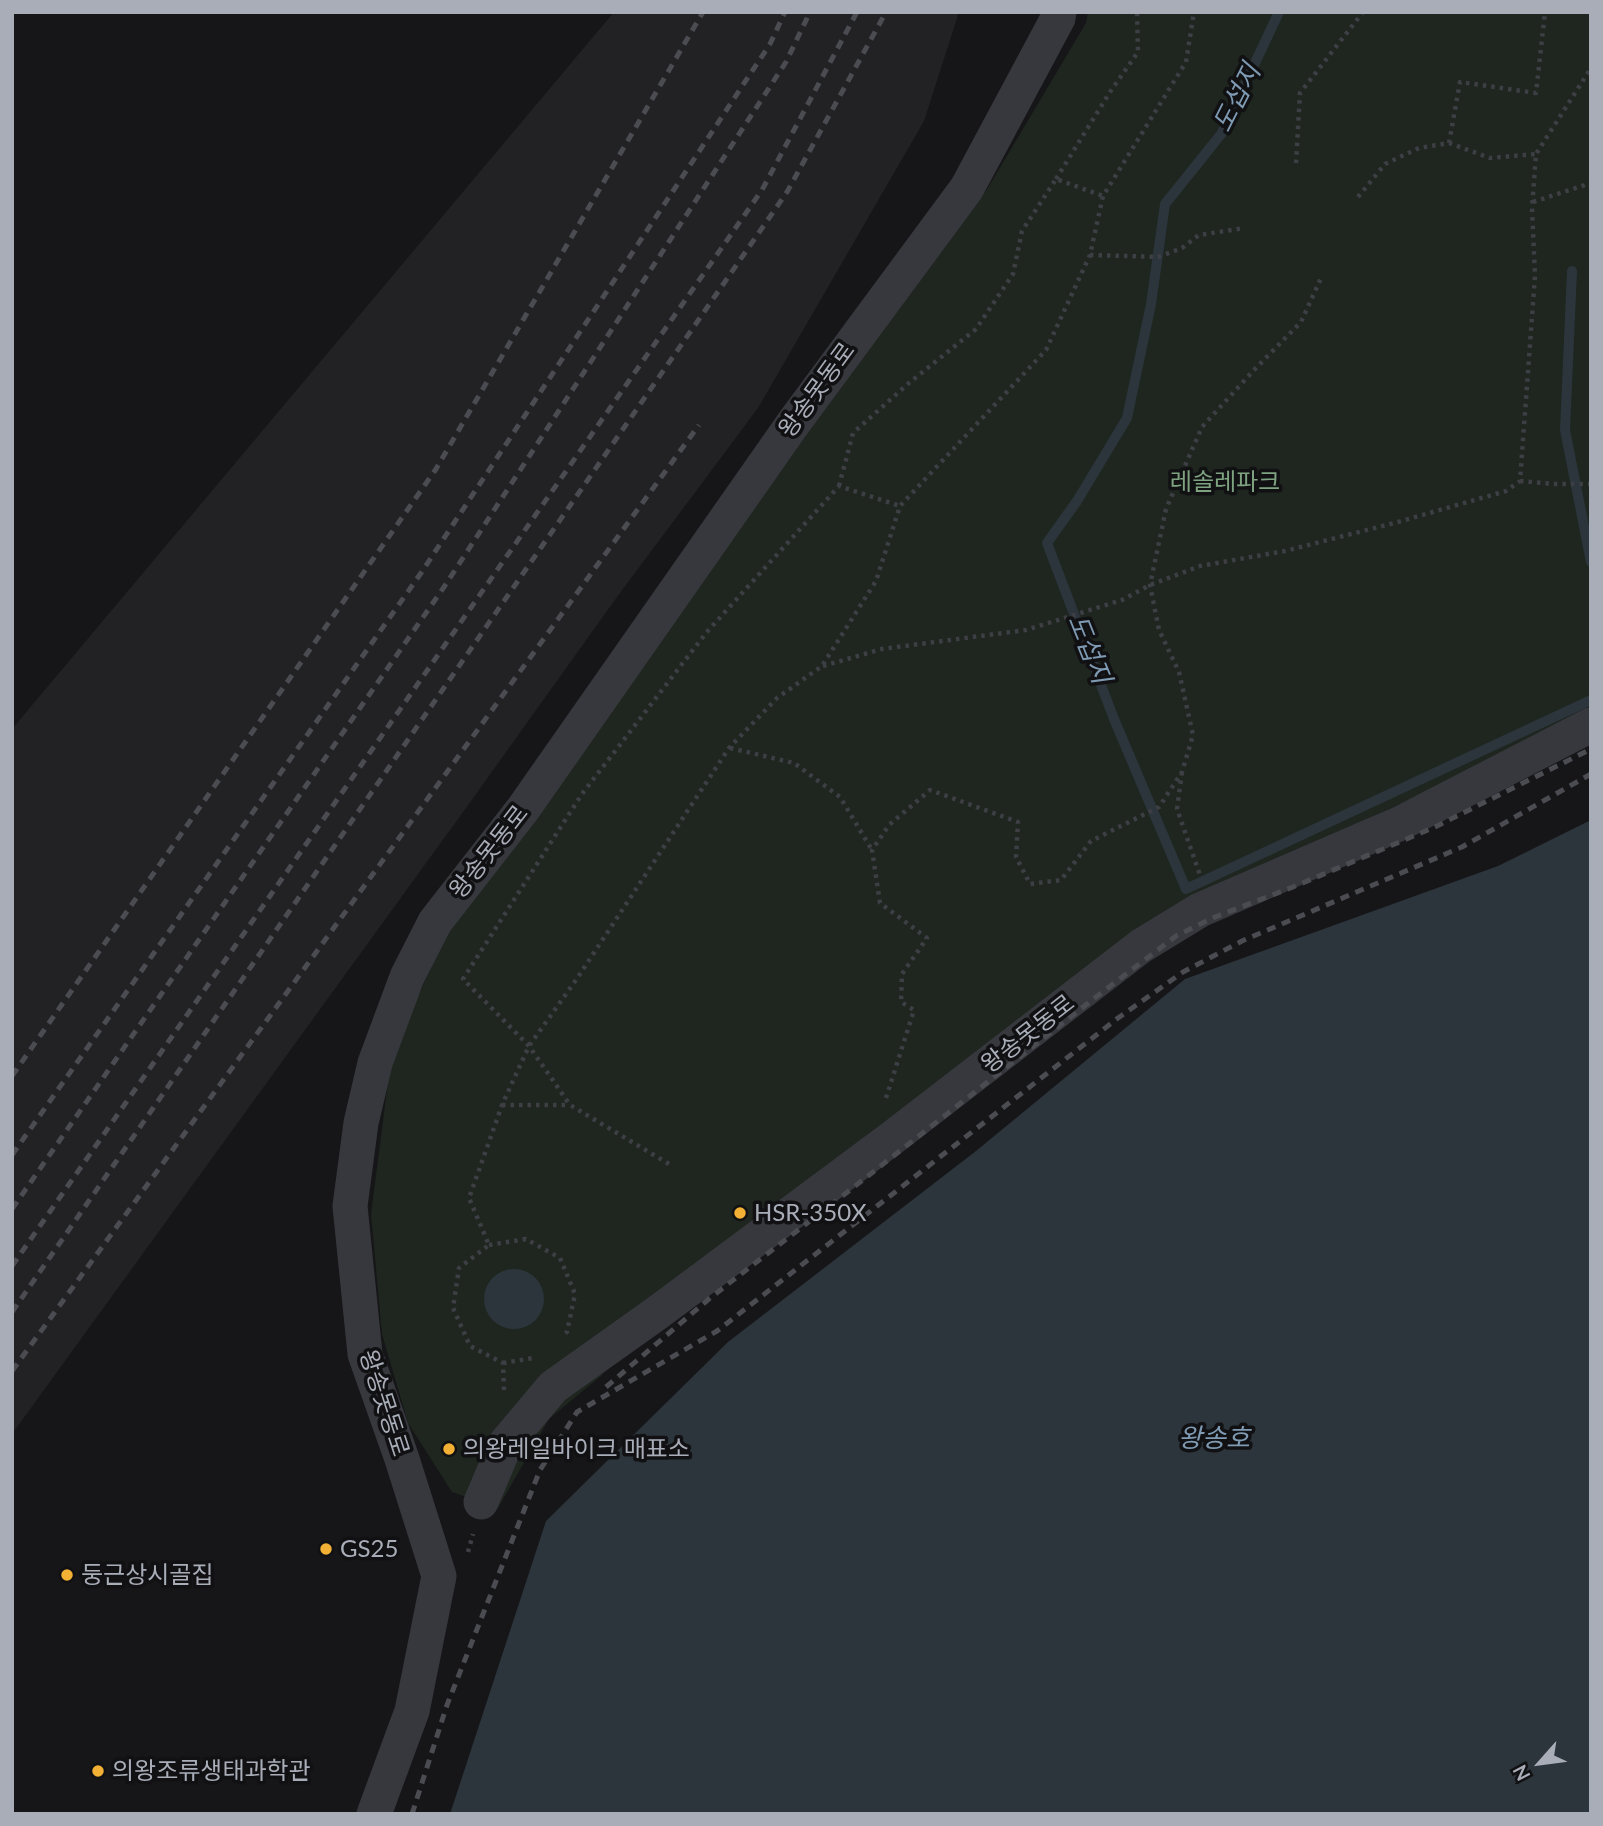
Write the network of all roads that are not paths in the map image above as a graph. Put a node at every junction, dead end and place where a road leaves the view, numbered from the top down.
1 (1059, 12) edge
2 (1591, 725) edge
3 (481, 1502) dead end
4 (374, 1814) edge

1 - 4 street, 왕송못동로
2 - 3 street, 왕송못동로

